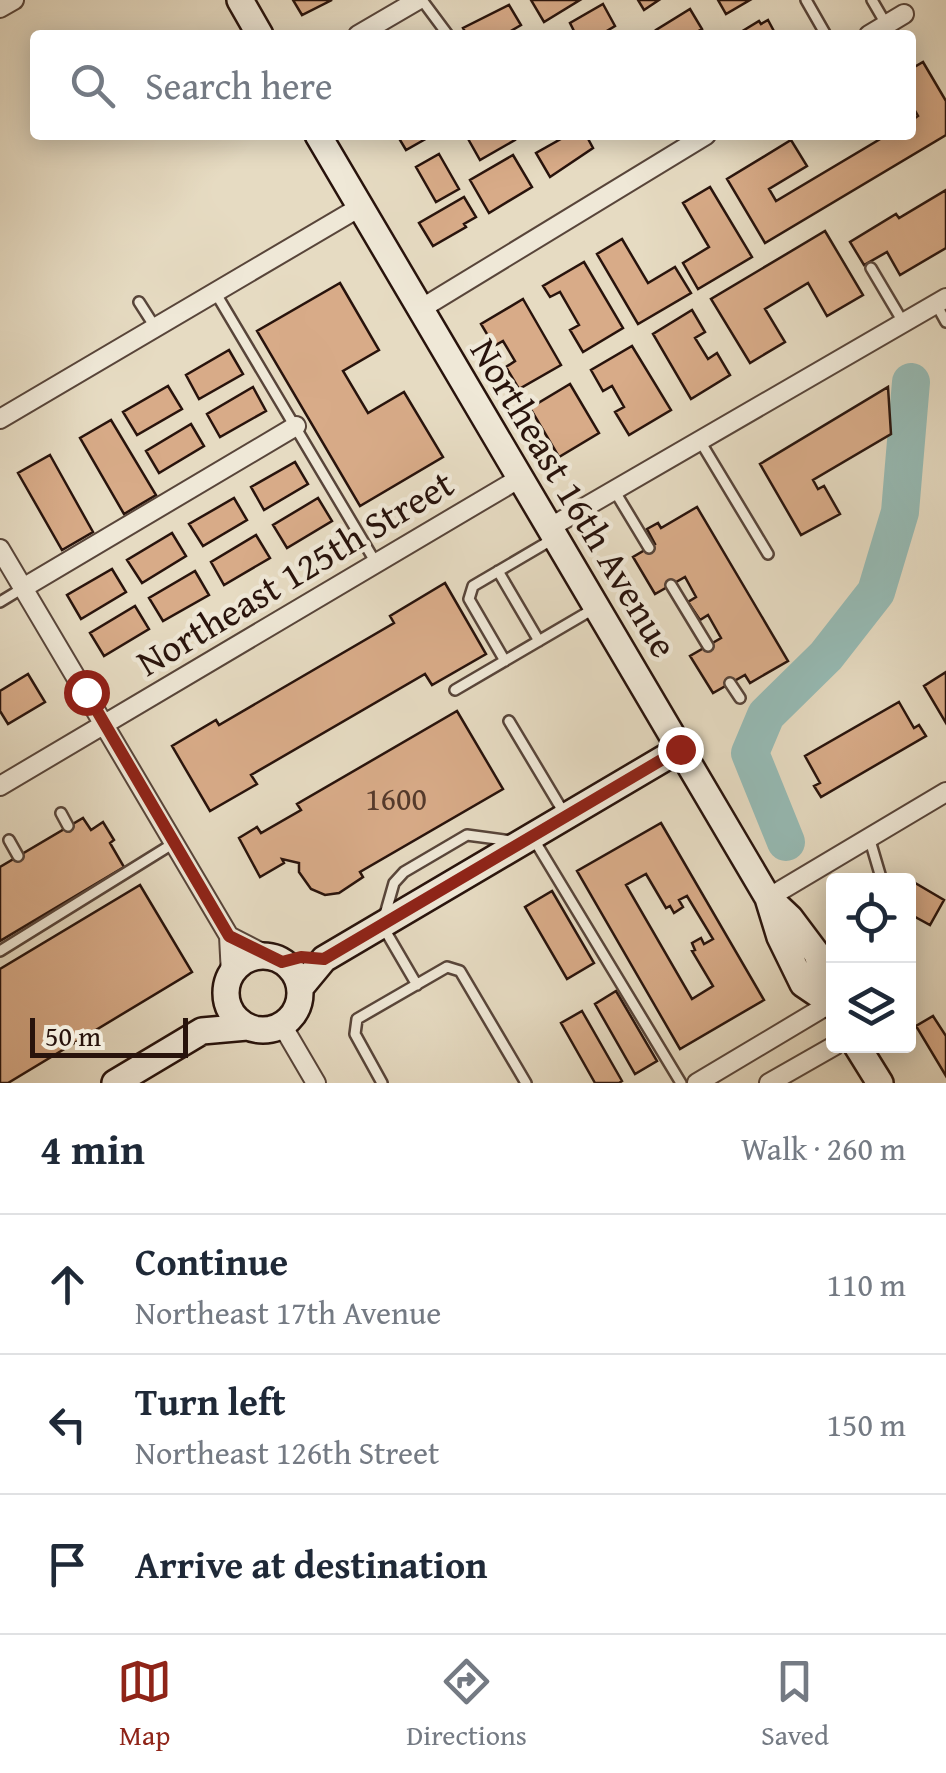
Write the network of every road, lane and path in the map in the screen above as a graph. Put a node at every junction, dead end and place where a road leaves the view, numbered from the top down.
1 (14, 0) edge
2 (240, 0) edge
3 (420, 0) edge
4 (806, 0) edge
5 (872, 0) edge
6 (0, 8) edge
7 (904, 14) dead end
8 (886, 24) junction
9 (257, 30) edge
10 (367, 30) edge
11 (444, 30) edge
12 (823, 30) edge
13 (877, 30) edge
14 (321, 140) edge
15 (698, 140) edge
16 (360, 207) junction
17 (871, 268) dead end
18 (215, 292) junction
19 (941, 301) edge
20 (139, 302) dead end
21 (419, 310) junction
22 (946, 322) edge
23 (903, 323) junction
24 (154, 327) junction
25 (0, 419) edge
26 (296, 426) junction
27 (700, 440) junction
28 (520, 478) junction
29 (614, 490) junction
30 (552, 532) junction
31 (0, 548) edge
32 (648, 548) dead end
33 (768, 554) dead end
34 (376, 562) junction
35 (498, 571) junction
36 (671, 585) dead end
37 (23, 588) junction
38 (0, 602) edge
39 (596, 608) junction
40 (539, 642) junction
41 (708, 646) dead end
42 (505, 662) junction
43 (730, 683) dead end
44 (455, 690) dead end
45 (740, 698) dead end
46 (509, 720) dead end
47 (106, 724) junction
48 (680, 749) junction
49 (0, 786) edge
50 (946, 792) edge
51 (61, 813) dead end
52 (565, 816) junction
53 (68, 826) dead end
54 (870, 838) junction
55 (526, 839) junction
56 (9, 840) dead end
57 (174, 843) junction
58 (18, 856) dead end
59 (880, 873) edge
60 (768, 898) junction
61 (382, 925) junction
62 (229, 936) junction
63 (0, 951) edge
64 (324, 959) junction
65 (277, 960) junction
66 (228, 982) junction
67 (417, 985) junction
68 (300, 988) junction
69 (826, 1001) edge
70 (826, 1008) edge
71 (247, 1027) junction
72 (285, 1030) junction
73 (202, 1031) junction
74 (826, 1051) edge
75 (861, 1053) edge
76 (114, 1083) edge
77 (316, 1083) edge
78 (382, 1083) edge
79 (526, 1083) edge
80 (682, 1083) edge
81 (697, 1083) edge
82 (769, 1083) edge
83 (880, 1083) edge

1 - 6 street
2 - 9 street
3 - 10 street
3 - 11 lane
4 - 12 lane
5 - 8 lane
7 - 8 street
8 - 13 street
14 - 16 street, Northeast 16th Avenue
15 - 21 street
16 - 18 street
16 - 21 street, Northeast 16th Avenue
17 - 23 lane
18 - 24 street
18 - 26 lane
19 - 22 lane
19 - 23 street
20 - 24 lane
21 - 28 street, Northeast 16th Avenue
23 - 27 street
24 - 25 street
26 - 34 lane
26 - 37 street
27 - 29 street
27 - 33 lane
28 - 30 street, Northeast 16th Avenue
28 - 34 street, Northeast 125th Street
29 - 30 street
29 - 32 lane
30 - 35 lane
30 - 39 street, Northeast 16th Avenue
31 - 37 street
34 - 47 street, Northeast 125th Street
35 - 40 lane
35 - 42 lane
36 - 41 lane
37 - 38 lane
37 - 47 street
39 - 40 lane
39 - 48 street, Northeast 16th Avenue
40 - 42 lane
42 - 44 lane
43 - 45 lane
46 - 52 lane
47 - 49 street, Northeast 125th Street
47 - 57 street
48 - 52 street
48 - 60 street, Northeast 16th Avenue
50 - 54 street
51 - 53 lane
52 - 55 street
54 - 59 lane
54 - 60 street
55 - 61 street
55 - 61 lane
55 - 80 lane
56 - 58 lane
57 - 62 street
57 - 63 lane
60 - 69 street, Northeast 16th Avenue
61 - 64 street
61 - 67 lane
62 - 65 street
62 - 66 street
64 - 65 street
64 - 68 street
65 - 66 street
65 - 68 street
66 - 71 street
66 - 73 street
67 - 78 lane
67 - 79 lane
68 - 72 street
70 - 81 street
71 - 72 street
71 - 73 street
72 - 77 street
73 - 76 street
74 - 82 street
75 - 83 street

